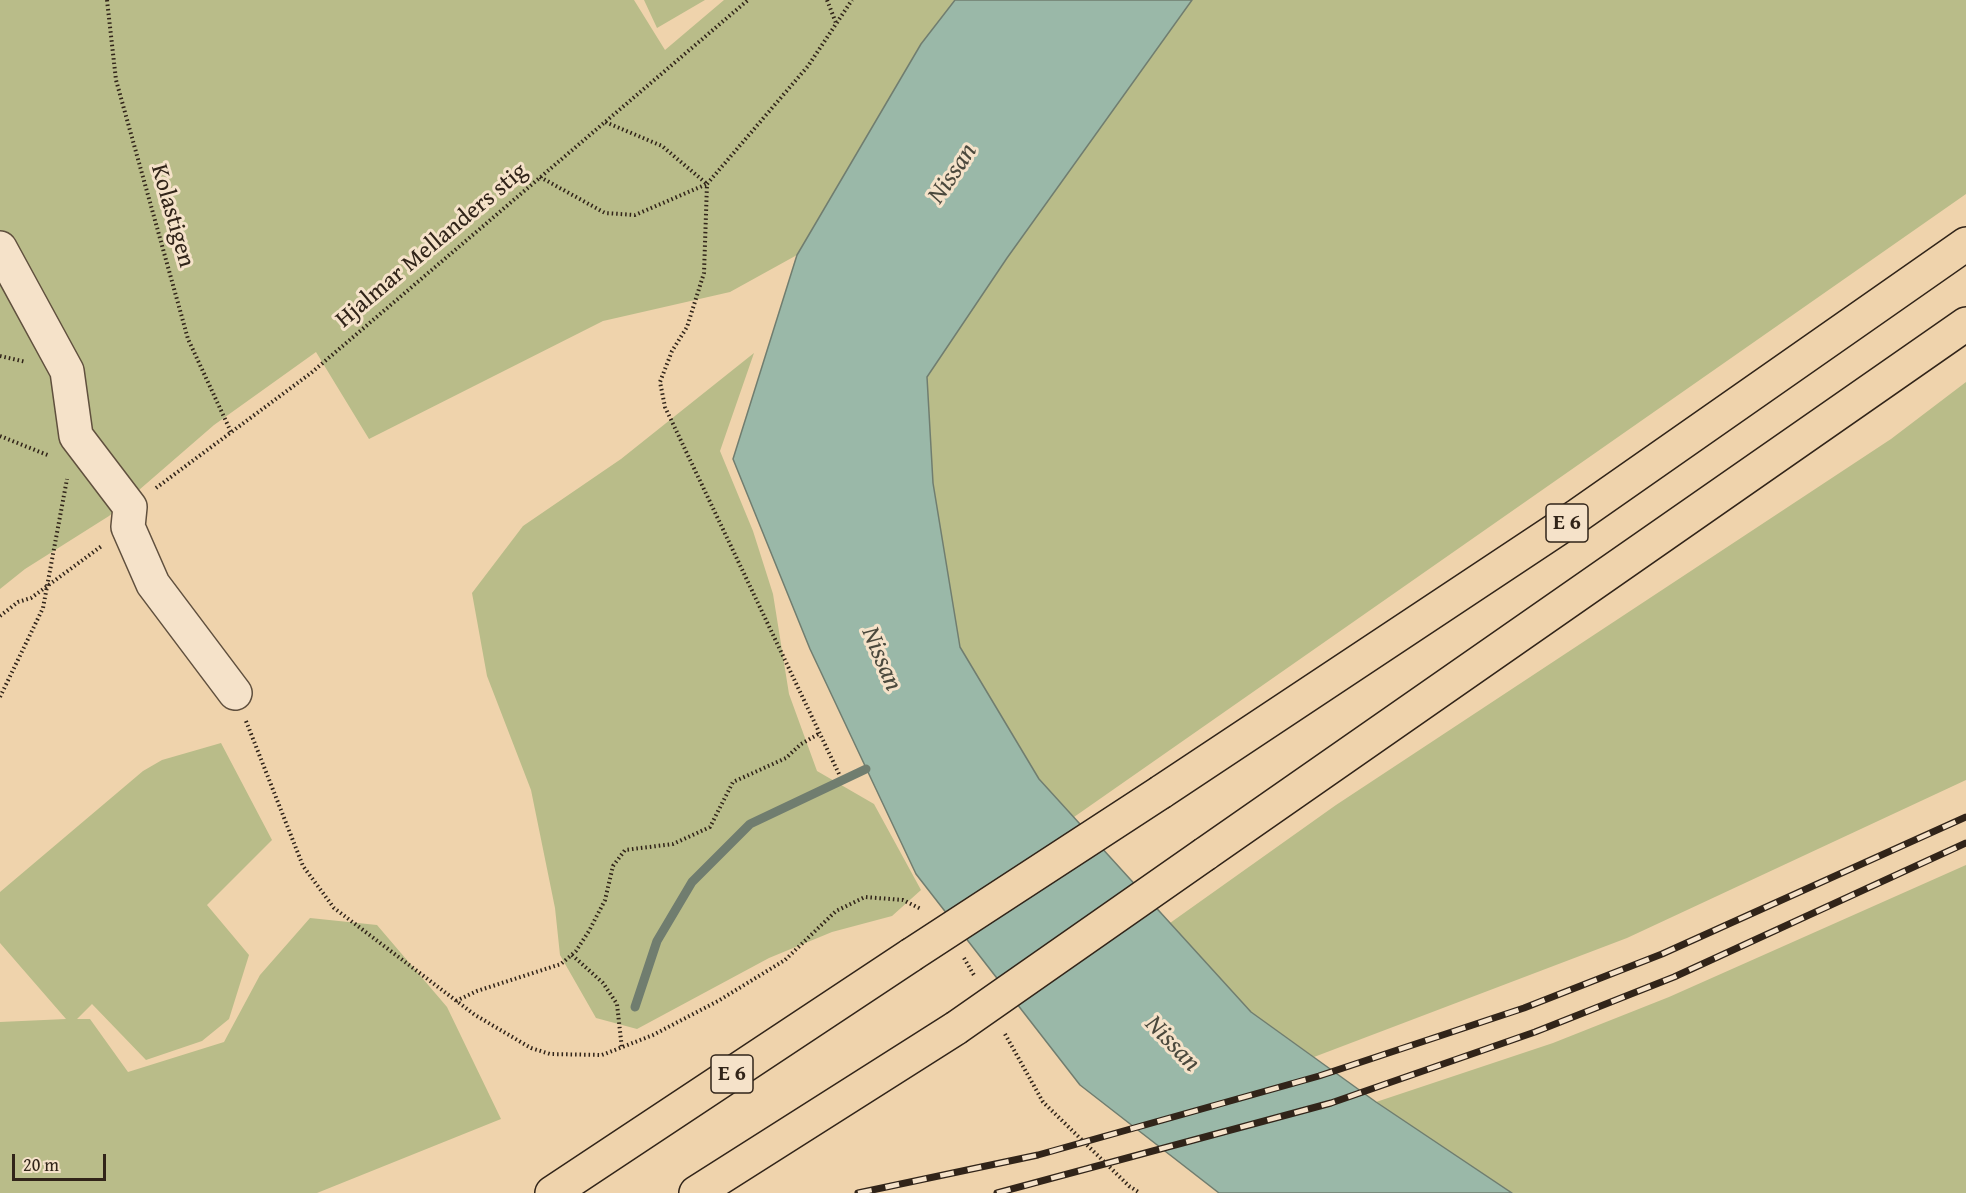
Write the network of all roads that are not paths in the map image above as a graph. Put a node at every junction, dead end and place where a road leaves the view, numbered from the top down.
1 (1966, 244) edge
2 (0, 248) edge
3 (1966, 324) edge
4 (235, 693) road end
5 (552, 1193) edge
6 (696, 1193) edge

1 - 5 highway, E 6, bridge
2 - 4 street
3 - 6 highway, bridge

